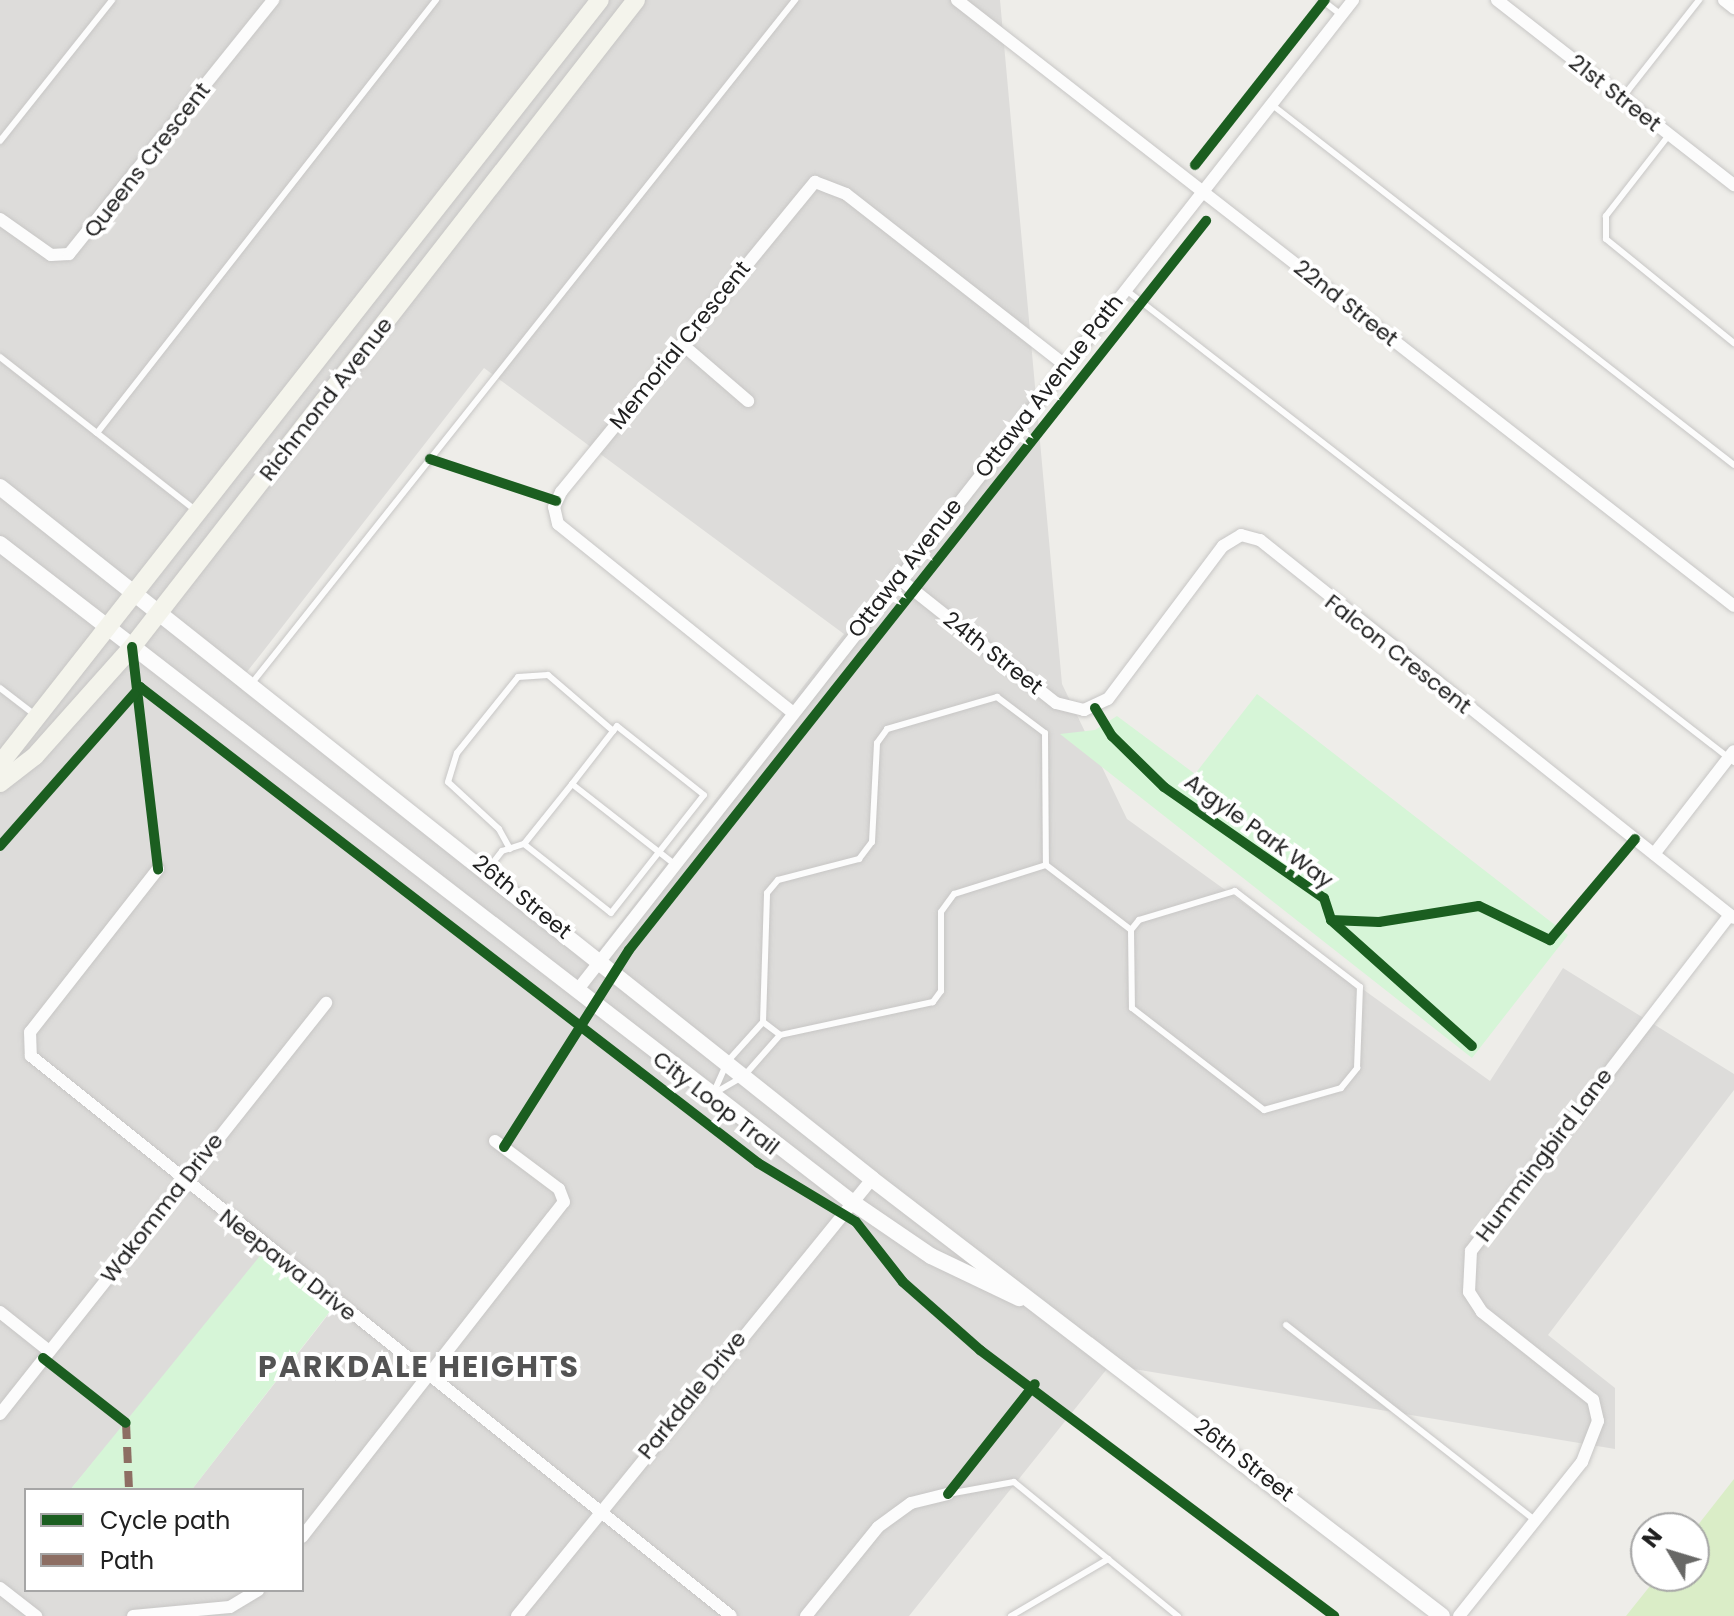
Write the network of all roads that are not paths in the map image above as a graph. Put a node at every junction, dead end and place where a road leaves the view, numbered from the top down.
1 (112, 0) edge
2 (273, 0) edge
3 (436, 0) edge
4 (600, 0) edge
5 (636, 0) edge
6 (795, 0) edge
7 (957, 0) edge
8 (1322, 0) edge
9 (1353, 0) edge
10 (1497, 0) edge
11 (1699, 0) edge
12 (1724, 0) edge
13 (1734, 8) edge
14 (1341, 15) junction
15 (1622, 98) junction
16 (1271, 104) junction
17 (1669, 135) junction
18 (0, 141) edge
19 (1734, 185) edge
20 (1203, 192) junction
21 (0, 219) edge
22 (1126, 290) junction
23 (1734, 343) edge
24 (683, 345) junction
25 (0, 357) edge
26 (1066, 366) junction
27 (748, 401) dead end
28 (97, 433) junction
29 (1734, 465) edge
30 (0, 487) edge
31 (199, 513) junction
32 (0, 544) edge
33 (897, 577) junction
34 (137, 594) junction
35 (1734, 606) edge
36 (161, 611) junction
37 (109, 630) junction
38 (132, 647) junction
39 (252, 683) junction
40 (0, 688) edge
41 (1095, 708) joint
42 (792, 712) junction
43 (38, 717) junction
44 (613, 731) junction
45 (1732, 757) edge
46 (0, 764) edge
47 (0, 783) edge
48 (572, 784) junction
49 (524, 844) junction
50 (510, 849) junction
51 (659, 852) junction
52 (1654, 854) junction
53 (673, 863) junction
54 (1046, 865) junction
55 (158, 869) dead end
56 (488, 869) junction
57 (1732, 916) edge
58 (1131, 930) junction
59 (599, 962) junction
60 (579, 988) junction
61 (326, 1003) dead end
62 (763, 1022) junction
63 (780, 1035) junction
64 (727, 1062) junction
65 (744, 1076) junction
66 (713, 1094) junction
67 (495, 1141) dead end
68 (872, 1179) junction
69 (182, 1182) junction
70 (849, 1200) junction
71 (1043, 1309) junction
72 (0, 1312) edge
73 (1286, 1325) dead end
74 (49, 1351) junction
75 (431, 1376) junction
76 (0, 1414) edge
77 (948, 1494) joint
78 (599, 1511) junction
79 (1535, 1520) junction
80 (304, 1535) edge
81 (1108, 1559) junction
82 (0, 1588) edge
83 (255, 1592) edge
84 (36, 1616) edge
85 (133, 1616) edge
86 (517, 1616) edge
87 (731, 1616) edge
88 (806, 1616) edge
89 (1011, 1616) edge
90 (1178, 1616) edge
91 (1442, 1616) edge
92 (1459, 1616) edge

1 - 18 lane
2 - 21 street, Queens Crescent
3 - 28 lane
4 - 31 main road, Richmond Avenue
5 - 36 main road, Richmond Avenue
6 - 39 lane
7 - 20 street, 22nd Street
8 - 14 lane
9 - 14 street, Ottawa Avenue
10 - 15 street, 21st Street
11 - 15 lane
12 - 13 street
14 - 16 street, Ottawa Avenue
15 - 17 street, 21st Street
16 - 20 street, Ottawa Avenue
16 - 29 lane
17 - 19 street, 21st Street
17 - 23 lane
20 - 22 street, Ottawa Avenue
20 - 35 street, 22nd Street
22 - 26 street, Ottawa Avenue
22 - 45 lane
24 - 26 street, Memorial Crescent
24 - 27 street
24 - 42 street, Memorial Crescent
25 - 28 lane
26 - 33 street, Ottawa Avenue
28 - 31 lane
30 - 34 street, 26th Street
31 - 34 main road, Richmond Avenue
32 - 37 street, 26th Street
33 - 41 street, 24th Street
33 - 42 street, Ottawa Avenue
34 - 36 street, 26th Street
34 - 37 main road, Richmond Avenue
36 - 38 main road, Richmond Avenue
36 - 39 street, 26th Street
37 - 38 street, 26th Street
37 - 43 main road, Richmond Avenue
38 - 47 main road, Richmond Avenue
38 - 60 street, 26th Street
39 - 56 street, 26th Street
40 - 43 lane
41 - 52 street, Falcon Crescent
42 - 53 street, Ottawa Avenue
43 - 46 main road, Richmond Avenue
44 - 48 lane
44 - 50 lane
44 - 51 lane
45 - 52 street
48 - 49 lane
48 - 51 lane
49 - 50 lane
49 - 51 lane
50 - 56 lane
51 - 53 lane
52 - 57 street, Falcon Crescent
53 - 59 street, Ottawa Avenue
54 - 58 lane
54 - 62 lane
54 - 63 lane
55 - 69 street, Neepawa Drive
56 - 59 street, 26th Street
57 - 79 street, Hummingbird Lane
58 - 58 lane
59 - 60 street, Ottawa Avenue
59 - 64 street, 26th Street
60 - 66 street, 26th Street
61 - 69 street, Wakomma Drive
62 - 63 lane
62 - 64 lane
63 - 65 lane
64 - 65 street, 26th Street
64 - 66 lane
65 - 66 lane
65 - 68 street, 26th Street
66 - 70 street, 26th Street
67 - 75 street
68 - 70 street, Parkdale Drive
68 - 71 street, 26th Street
69 - 74 street, Wakomma Drive
69 - 75 street, Neepawa Drive
70 - 71 street, 26th Street
70 - 78 street, Parkdale Drive
71 - 91 street, 26th Street
72 - 74 street
73 - 79 lane
74 - 76 street, Wakomma Drive
75 - 78 street, Neepawa Drive
75 - 80 street
77 - 81 lane
77 - 88 street
78 - 86 street, Parkdale Drive
78 - 87 street, Neepawa Drive
79 - 92 street, Hummingbird Lane
81 - 89 lane
81 - 90 lane
82 - 84 street
83 - 85 street

